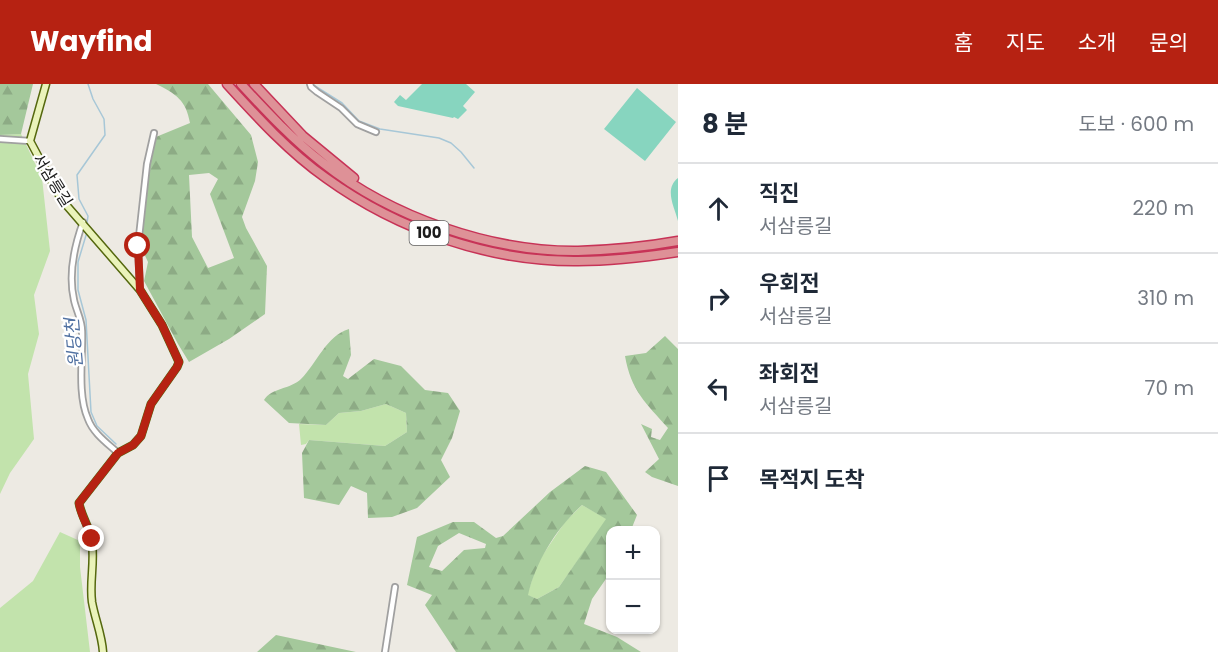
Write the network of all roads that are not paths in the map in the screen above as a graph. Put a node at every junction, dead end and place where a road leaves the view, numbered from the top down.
1 (46, 84) edge
2 (221, 84) edge
3 (227, 84) edge
4 (241, 84) edge
5 (255, 84) edge
6 (310, 85) edge
7 (376, 132) dead end
8 (154, 133) dead end
9 (274, 133) junction
10 (0, 139) edge
11 (30, 141) junction
12 (83, 222) junction
13 (476, 237) junction
14 (678, 241) edge
15 (678, 252) edge
16 (140, 290) junction
17 (118, 453) junction
18 (395, 587) dead end
19 (103, 652) edge
20 (385, 652) edge

1 - 11 street, 서삼릉길
2 - 9 highway
3 - 9 highway, 100
4 - 13 highway, 100
5 - 13 highway
6 - 7 street
8 - 16 street, 서삼릉길
9 - 15 highway, 100
10 - 11 street
11 - 12 street, 서삼릉길
12 - 16 street, 서삼릉길
12 - 17 street
13 - 14 highway, 100
16 - 17 street, 서삼릉길
17 - 19 street, 서삼릉길
18 - 20 street

